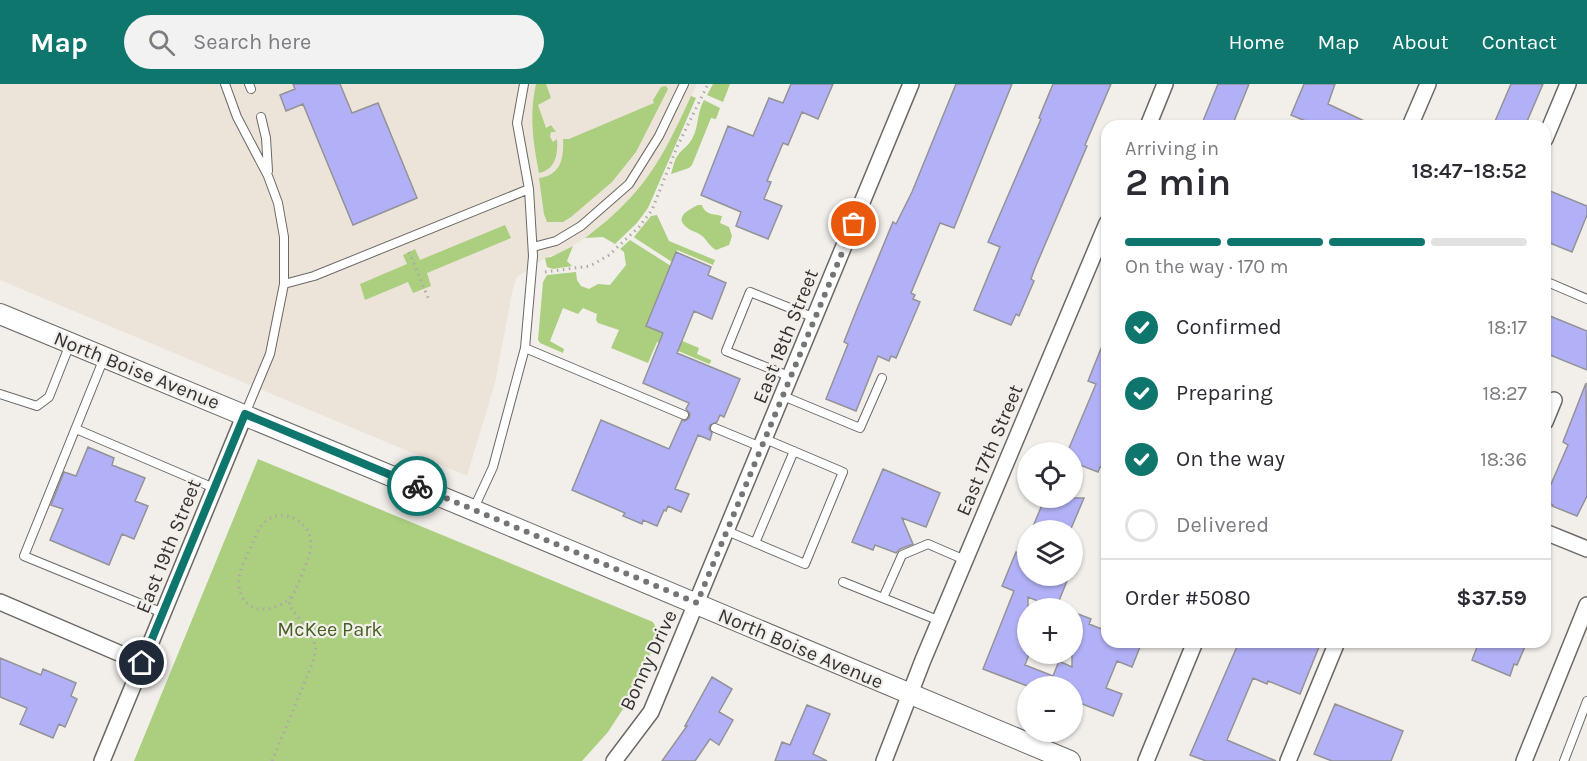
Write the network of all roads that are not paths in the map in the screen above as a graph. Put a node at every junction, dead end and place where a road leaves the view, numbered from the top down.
1 (225, 84) edge
2 (524, 84) edge
3 (684, 84) edge
4 (911, 84) edge
5 (1165, 84) edge
6 (1428, 84) edge
7 (1568, 84) edge
8 (261, 117) dead end
9 (1150, 120) edge
10 (1413, 120) edge
11 (1551, 125) edge
12 (268, 176) junction
13 (529, 189) junction
14 (1101, 237) edge
15 (533, 247) junction
16 (284, 284) junction
17 (1551, 284) edge
18 (1587, 299) edge
19 (0, 314) edge
20 (815, 318) junction
21 (70, 342) junction
22 (525, 348) junction
23 (105, 357) junction
24 (790, 377) junction
25 (882, 378) dead end
26 (0, 394) edge
27 (783, 396) junction
28 (1554, 400) dead end
29 (1551, 408) edge
30 (245, 414) junction
31 (684, 415) dead end
32 (715, 428) dead end
33 (76, 429) junction
34 (763, 443) junction
35 (794, 451) junction
36 (214, 488) junction
37 (473, 510) junction
38 (727, 531) junction
39 (1551, 534) edge
40 (755, 543) junction
41 (1587, 549) edge
42 (965, 560) junction
43 (843, 582) dead end
44 (883, 598) junction
45 (0, 602) edge
46 (697, 603) junction
47 (1587, 605) edge
48 (163, 613) junction
49 (940, 621) junction
50 (1193, 648) edge
51 (1335, 648) edge
52 (142, 663) junction
53 (909, 694) junction
54 (1587, 701) edge
55 (102, 761) edge
56 (614, 761) edge
57 (884, 761) edge
58 (1070, 761) edge
59 (1146, 761) edge
60 (1288, 761) edge
61 (1524, 761) edge
62 (1564, 761) edge

1 - 12 lane
2 - 13 lane
3 - 15 lane
4 - 20 street, East 18th Street
5 - 9 street
6 - 10 street
7 - 11 street
8 - 12 lane
12 - 16 lane
13 - 15 lane
13 - 16 lane
14 - 42 street, East 17th Street
15 - 22 lane
16 - 30 lane
17 - 18 lane
19 - 21 street, North Boise Avenue
20 - 24 street, East 18th Street
20 - 24 lane
21 - 23 street, North Boise Avenue
21 - 26 lane
22 - 31 lane
22 - 37 lane
23 - 30 street, North Boise Avenue
23 - 33 lane
24 - 27 street, East 18th Street
25 - 27 lane
27 - 34 street, East 18th Street
28 - 29 street
30 - 36 street, East 19th Street
30 - 37 street, North Boise Avenue
32 - 34 lane
33 - 36 lane
33 - 48 lane
34 - 35 lane
34 - 38 street, East 18th Street
35 - 40 lane
35 - 40 lane
36 - 48 street, East 19th Street
37 - 46 street, North Boise Avenue
38 - 40 lane
38 - 46 street, East 18th Street
39 - 41 street
42 - 44 lane
42 - 49 street, East 17th Street
43 - 44 lane
44 - 49 lane
45 - 52 street
46 - 53 street, North Boise Avenue
46 - 56 street, Bonny Drive
47 - 61 street
48 - 52 street, East 19th Street
49 - 53 street, East 17th Street
50 - 59 street
51 - 60 street
52 - 55 street, East 19th Street
53 - 57 street, East 17th Street
53 - 58 street, North Boise Avenue
54 - 62 lane

